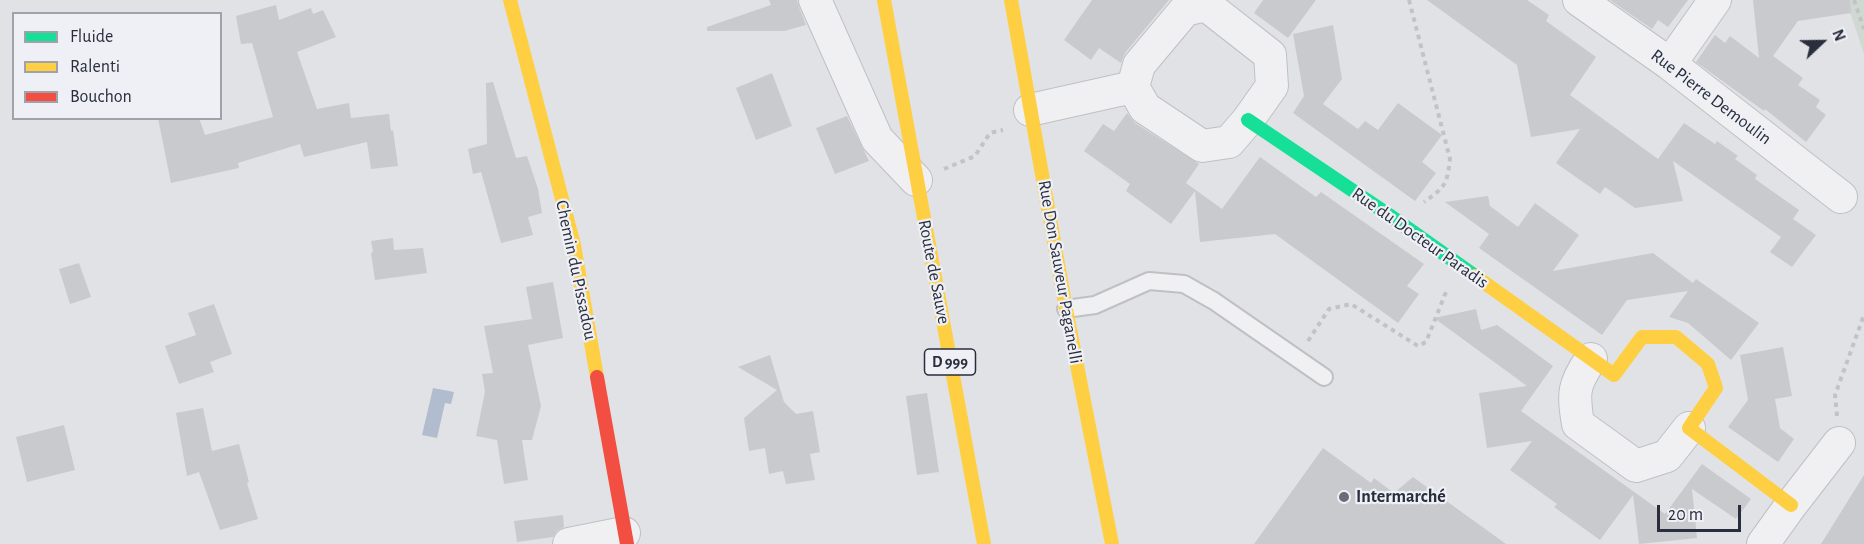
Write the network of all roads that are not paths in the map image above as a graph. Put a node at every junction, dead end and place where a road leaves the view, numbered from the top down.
1 (510, 0) edge
2 (815, 0) edge
3 (884, 0) edge
4 (1011, 0) edge
5 (1579, 0) edge
6 (1714, 0) edge
7 (1671, 64) junction
8 (1133, 87) junction
9 (1031, 117) junction
10 (1248, 120) junction
11 (916, 180) junction
12 (1841, 197) dead end
13 (1066, 309) junction
14 (1591, 359) junction
15 (1324, 377) dead end
16 (1689, 428) junction
17 (1839, 443) road end
18 (1791, 505) junction
19 (626, 538) edge
20 (568, 544) edge
21 (984, 544) edge
22 (1112, 544) edge
23 (1763, 544) edge

1 - 19 street, Chemin du Pissadou
2 - 11 street
3 - 11 street, Route de Sauve / D 999
4 - 9 street, Rue Don Sauveur Paganelli
5 - 7 street, Rue Pierre Demoulin
6 - 7 street
7 - 12 street, Rue Pierre Demoulin
8 - 9 street
8 - 10 street
8 - 10 street
9 - 13 street, Rue Don Sauveur Paganelli
10 - 14 street, Rue du Docteur Paradis
11 - 21 street, Route de Sauve / D 999
13 - 15 lane
13 - 22 street, Rue Don Sauveur Paganelli
14 - 16 street, Rue du Docteur Paradis
14 - 16 street, Rue du Docteur Paradis
16 - 18 street
17 - 18 street
18 - 23 street
19 - 20 street

